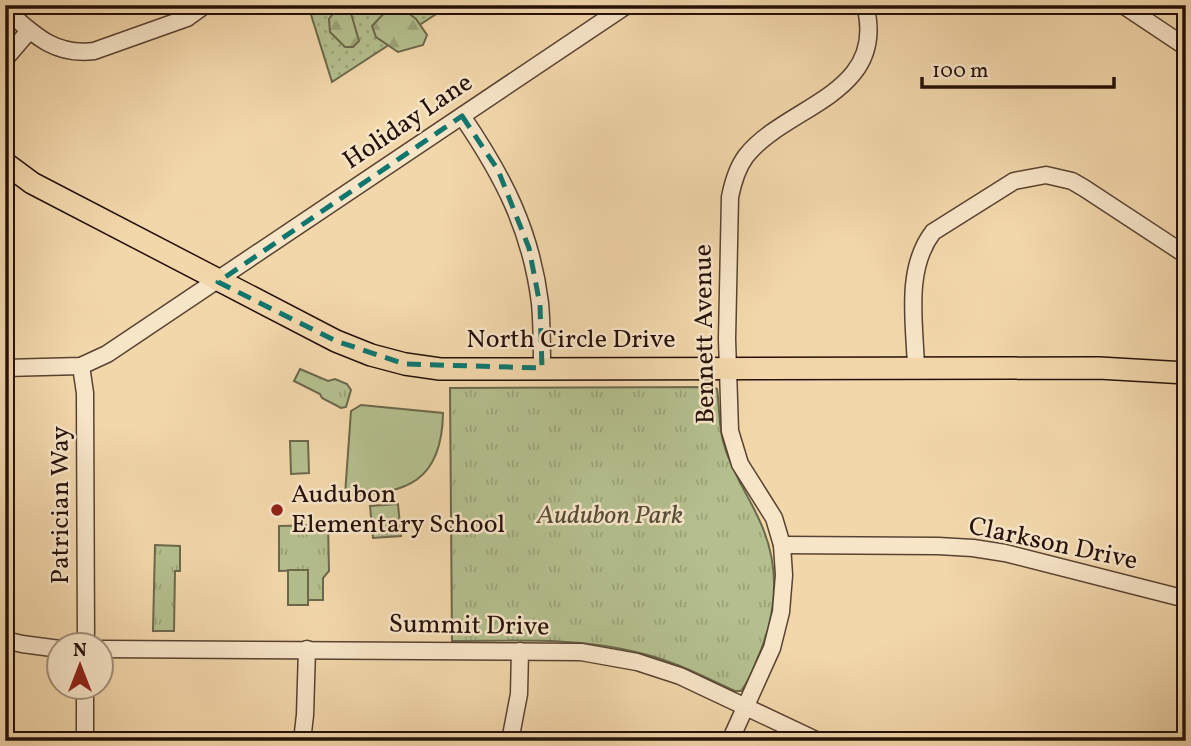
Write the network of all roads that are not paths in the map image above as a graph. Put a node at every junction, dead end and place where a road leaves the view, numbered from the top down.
1 (205, 5) edge
2 (627, 5) edge
3 (865, 5) edge
4 (1123, 5) edge
5 (5, 9) edge
6 (29, 31) junction
7 (1186, 47) edge
8 (5, 59) edge
9 (462, 116) junction
10 (5, 163) edge
11 (1186, 255) edge
12 (218, 282) junction
13 (81, 366) junction
14 (727, 367) junction
15 (5, 368) edge
16 (542, 368) junction
17 (916, 369) junction
18 (1186, 373) edge
19 (782, 545) junction
20 (1186, 599) edge
21 (86, 630) edge
22 (5, 640) edge
23 (46, 647) edge
24 (116, 649) edge
25 (307, 649) junction
26 (520, 650) junction
27 (85, 700) edge
28 (745, 706) junction
29 (85, 741) edge
30 (302, 741) edge
31 (510, 741) edge
32 (730, 741) edge
33 (818, 741) edge

1 - 6 street
2 - 9 street, Holiday Lane
3 - 14 street, Bennett Avenue
4 - 7 street
5 - 6 street
6 - 8 street
9 - 12 street, Holiday Lane
9 - 16 street
10 - 12 main road, North Circle Drive
11 - 17 street
12 - 13 street, Holiday Lane
12 - 16 main road, North Circle Drive
13 - 15 street
13 - 21 street, Patrician Way
14 - 16 main road, North Circle Drive
14 - 17 main road, North Circle Drive
14 - 19 street, Bennett Avenue
17 - 18 main road, North Circle Drive
19 - 20 street, Clarkson Drive
19 - 28 street, Bennett Avenue
22 - 23 street
24 - 25 street, Summit Drive
25 - 26 street, Summit Drive
25 - 30 street
26 - 28 street, Summit Drive
26 - 31 street
27 - 29 street
28 - 32 street, Bennett Avenue
28 - 33 street, Summit Drive

